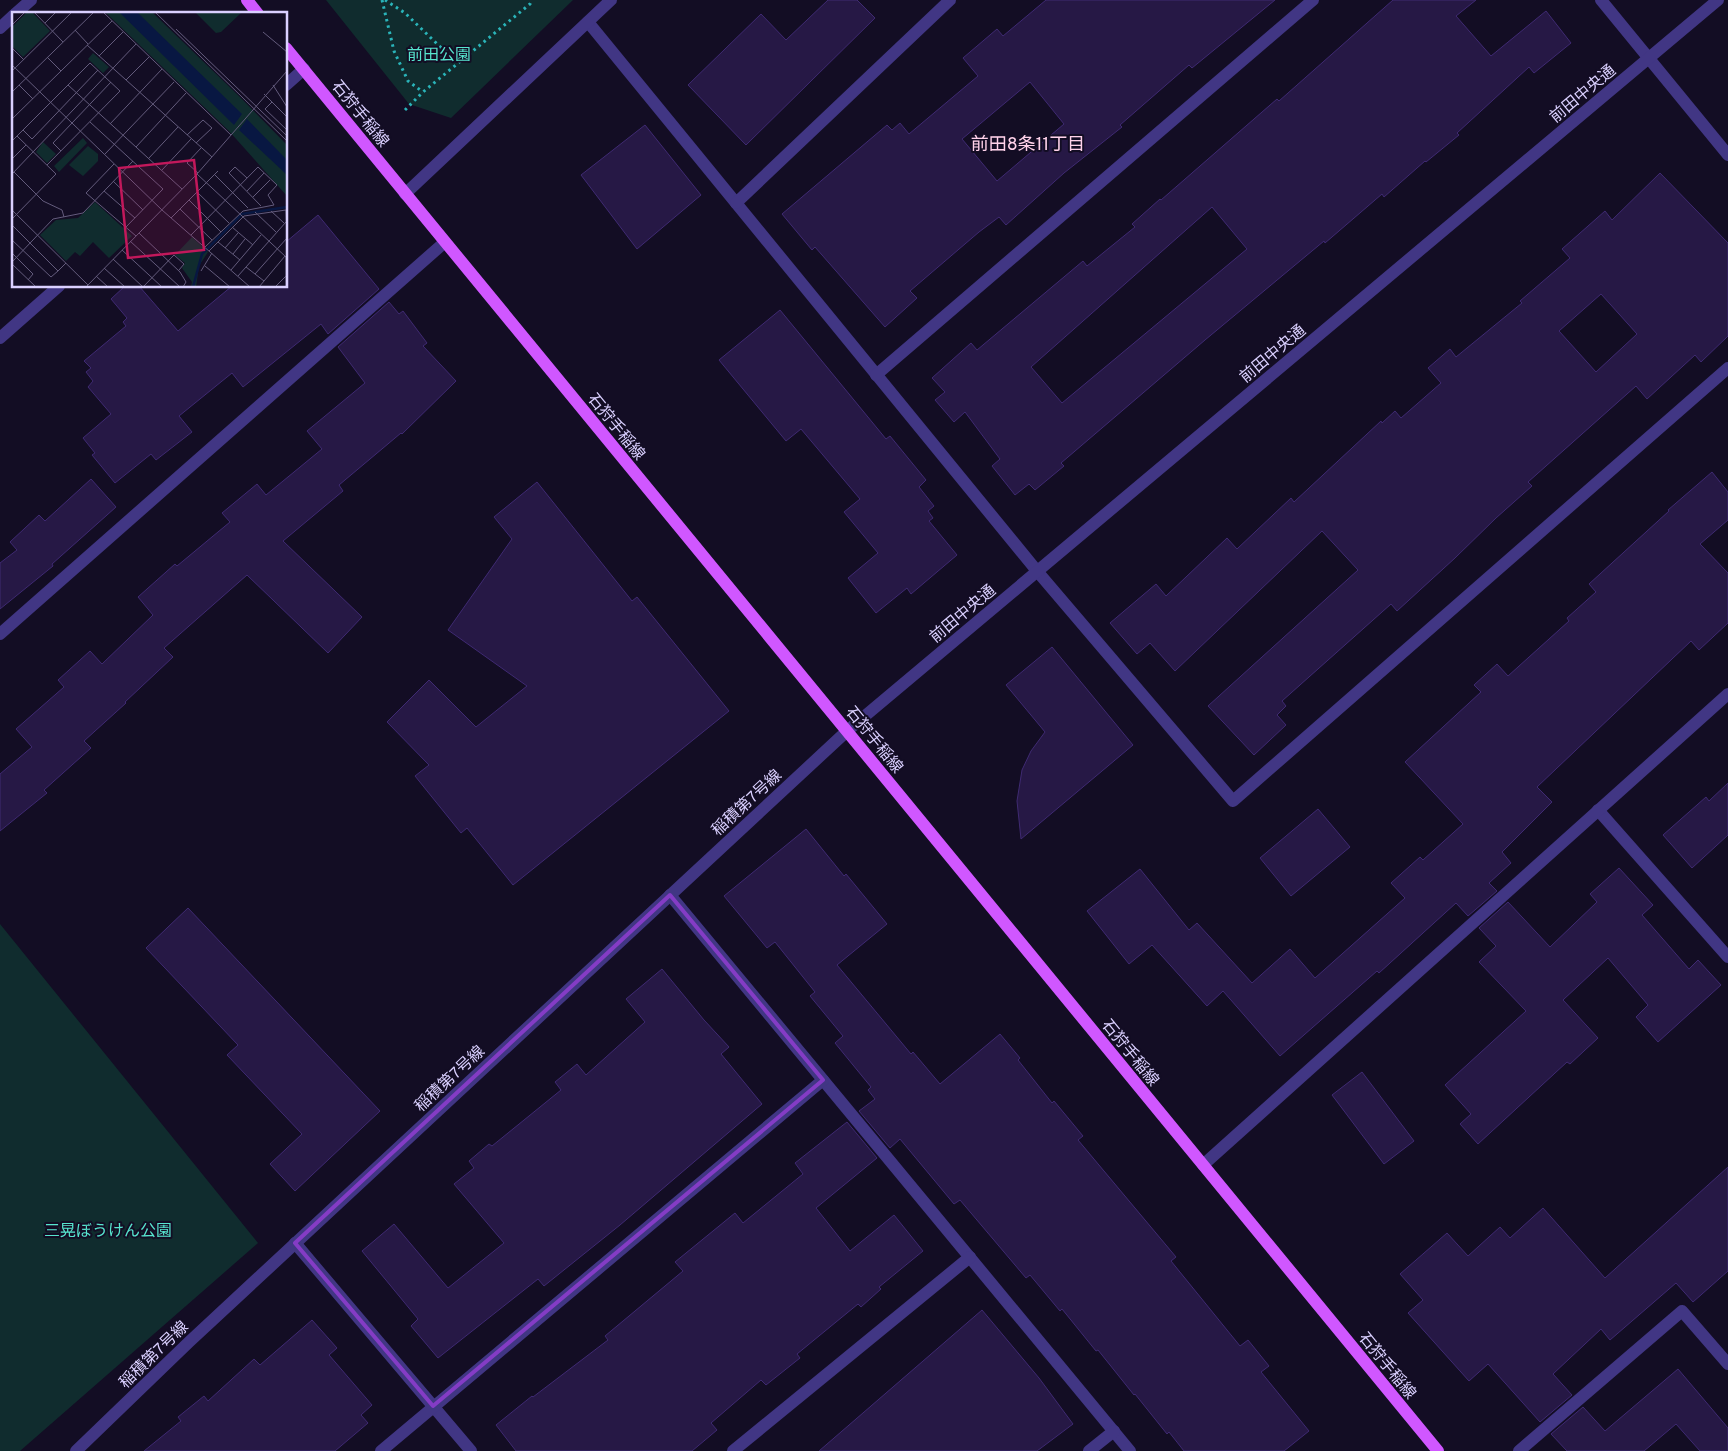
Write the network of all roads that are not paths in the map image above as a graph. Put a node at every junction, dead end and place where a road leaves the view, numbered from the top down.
1 (31, 0) edge
2 (247, 0) edge
3 (611, 0) edge
4 (950, 0) edge
5 (1313, 0) edge
6 (1601, 0) edge
7 (1718, 0) edge
8 (17, 12) edge
9 (256, 12) edge
10 (12, 17) edge
11 (588, 22) junction
12 (0, 28) edge
13 (288, 50) edge
14 (1650, 58) junction
15 (304, 69) junction
16 (288, 83) edge
17 (1728, 155) edge
18 (405, 194) junction
19 (736, 203) junction
20 (445, 242) junction
21 (57, 288) edge
22 (0, 338) edge
23 (1728, 368) edge
24 (876, 375) junction
25 (1037, 571) junction
26 (0, 634) edge
27 (1728, 694) edge
28 (846, 731) junction
29 (1598, 810) junction
30 (670, 894) junction
31 (1728, 957) edge
32 (823, 1080) junction
33 (1203, 1165) junction
34 (296, 1243) junction
35 (970, 1257) junction
36 (1728, 1364) edge
37 (434, 1406) junction
38 (1114, 1430) junction
39 (76, 1451) edge
40 (381, 1451) edge
41 (471, 1451) edge
42 (733, 1451) edge
43 (1090, 1451) edge
44 (1130, 1451) edge
45 (1438, 1451) edge
46 (1518, 1451) edge

1 - 8 street
2 - 9 main road
3 - 11 street
4 - 19 street
5 - 24 street
6 - 14 street
7 - 14 street, 前田中央通
10 - 12 street
11 - 18 street
11 - 19 street
13 - 15 main road, 石狩手稲線
14 - 17 street
14 - 25 street, 前田中央通
15 - 16 street
15 - 18 main road, 石狩手稲線
18 - 20 main road, 石狩手稲線
19 - 24 street
20 - 26 street
20 - 28 main road, 石狩手稲線
21 - 22 street
23 - 25 street
24 - 25 street
25 - 28 street, 前田中央通
27 - 29 street
28 - 30 street, 稲積第7号線
28 - 33 main road, 石狩手稲線
29 - 31 street
29 - 33 street
30 - 32 street
30 - 34 street, 稲積第7号線
32 - 35 street
32 - 37 street
33 - 45 main road, 石狩手稲線
34 - 37 street
34 - 39 street, 稲積第7号線
35 - 38 street
35 - 42 street
36 - 46 street
37 - 40 street
37 - 41 street
38 - 43 street
38 - 44 street

